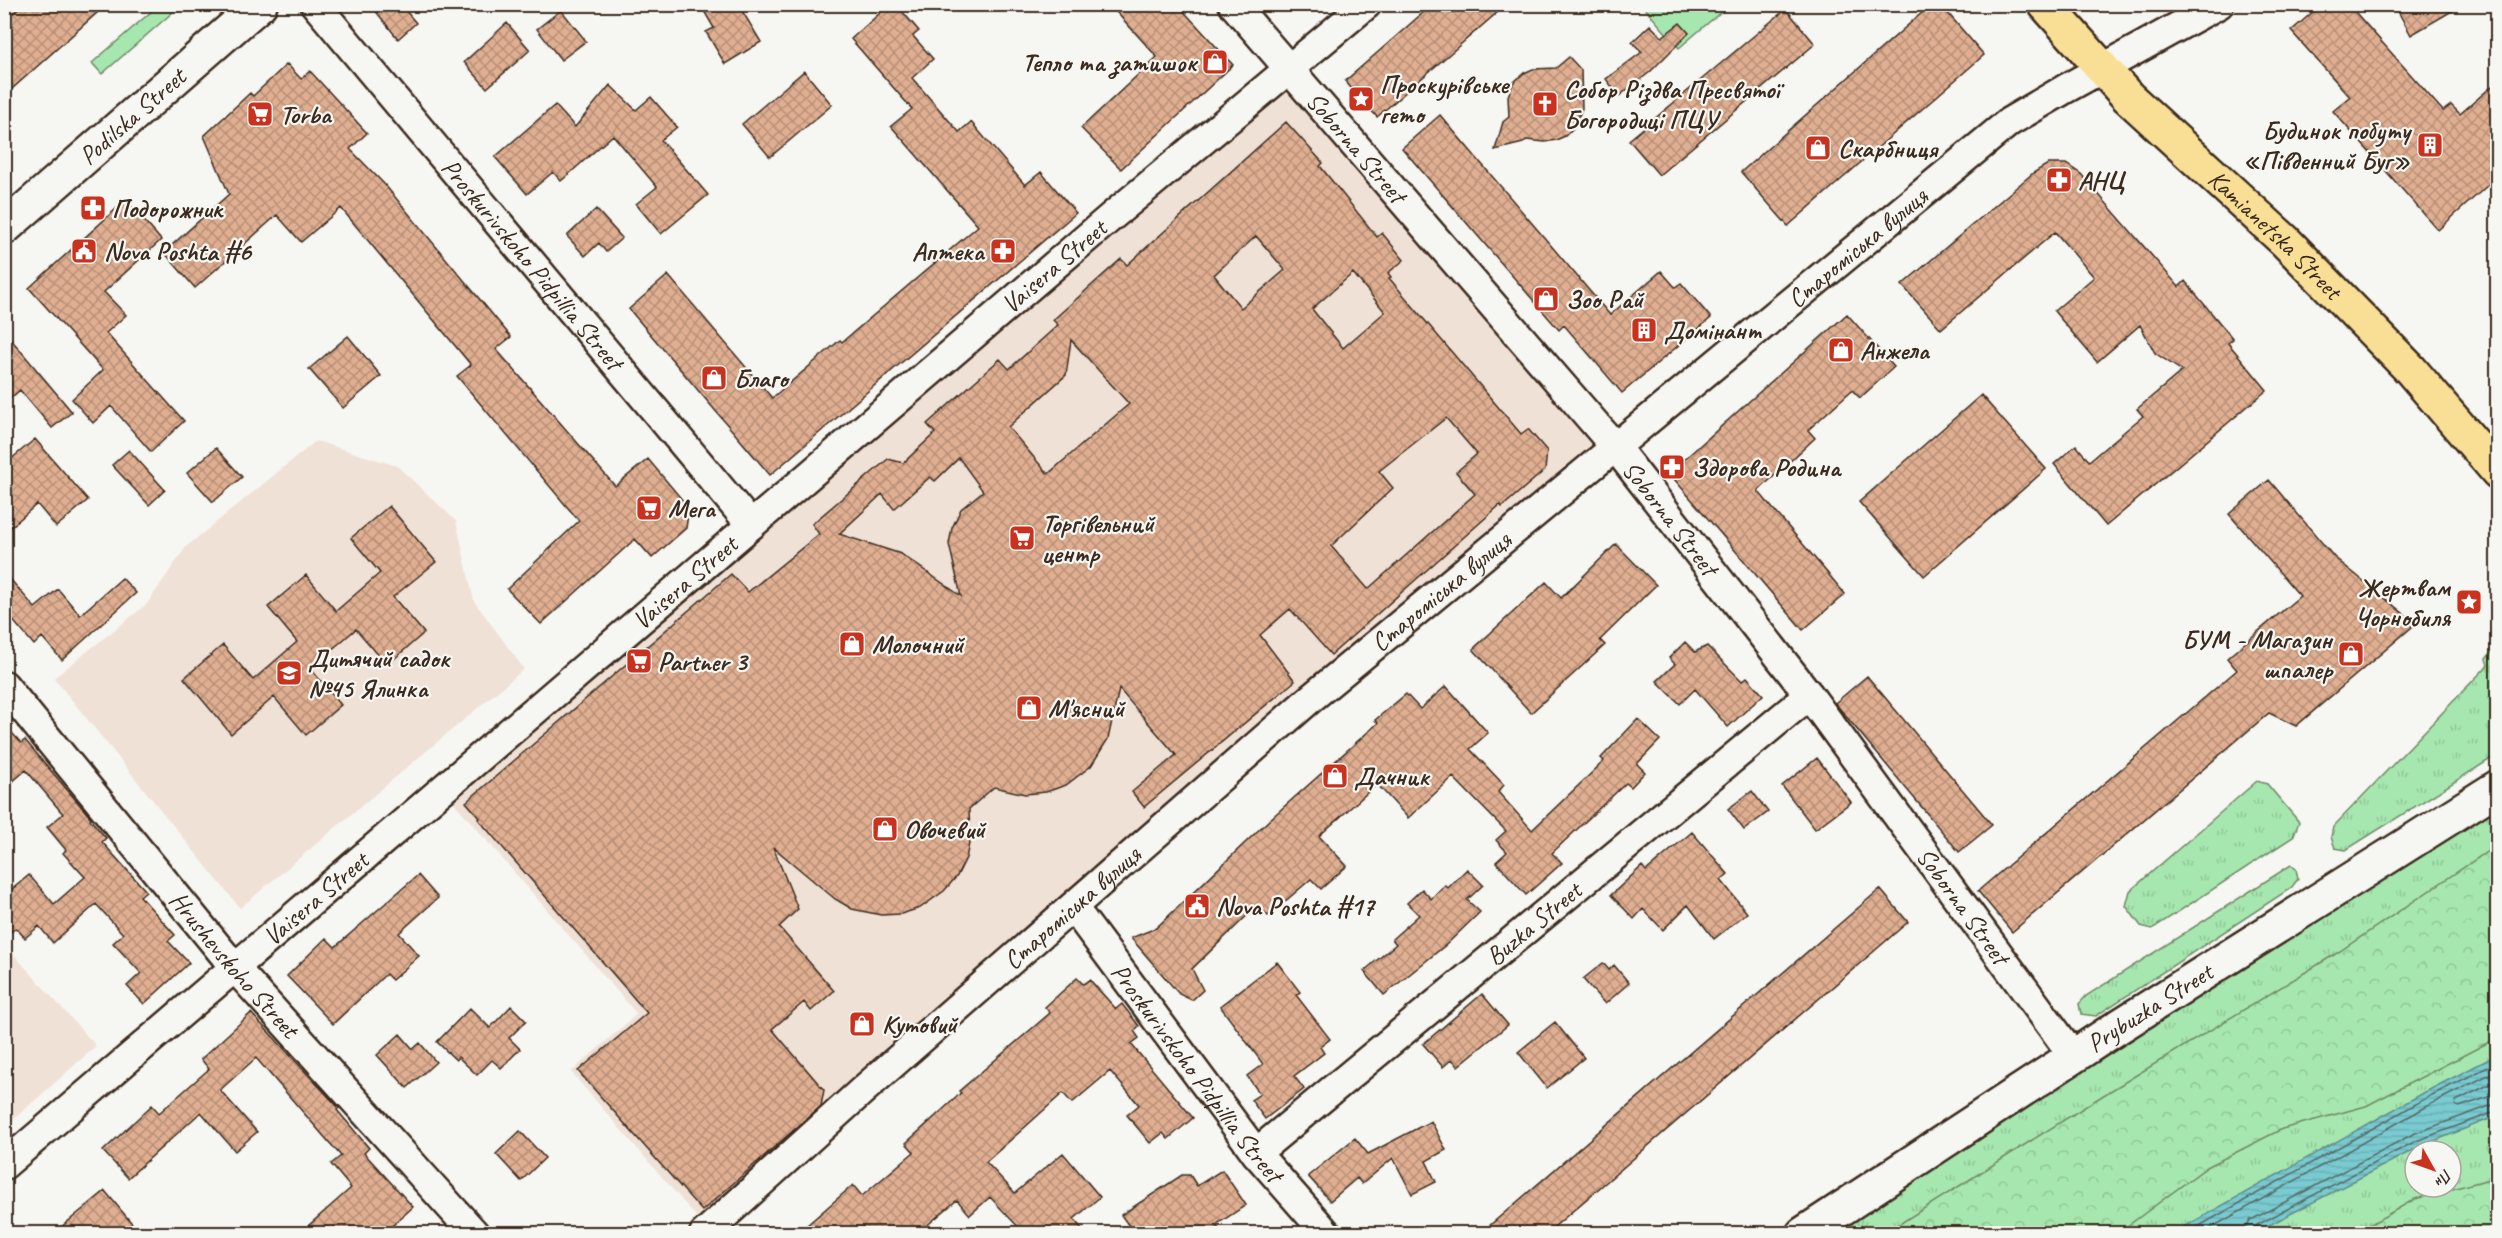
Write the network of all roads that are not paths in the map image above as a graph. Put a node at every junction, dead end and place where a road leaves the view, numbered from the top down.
1 (260, 4) edge
2 (315, 4) edge
3 (1233, 4) edge
4 (1367, 4) edge
5 (2045, 4) edge
6 (2219, 4) edge
7 (1290, 68) junction
8 (2102, 69) junction
9 (4, 228) edge
10 (1616, 448) junction
11 (2498, 472) edge
12 (751, 525) junction
13 (4, 685) edge
14 (1809, 695) junction
15 (2498, 787) edge
16 (1073, 907) junction
17 (235, 968) junction
18 (2074, 1057) junction
19 (1256, 1153) junction
20 (4, 1165) edge
21 (475, 1233) edge
22 (704, 1233) edge
23 (1327, 1233) edge
24 (1803, 1233) edge

1 - 9 street, Podilska Street
2 - 12 street, Proskurivskoho Pidpillia Street
3 - 7 street, Soborna Street
4 - 7 street, Vaisera Street
5 - 8 main road, Kamianetska Street
6 - 8 street, Староміська вулиця
7 - 10 street, Soborna Street
7 - 12 street, Vaisera Street
8 - 10 street, Староміська вулиця
8 - 11 main road, Kamianetska Street
10 - 14 street, Soborna Street
10 - 16 street, Староміська вулиця
12 - 17 street, Vaisera Street
13 - 17 street, Hrushevskoho Street
14 - 18 street, Soborna Street
14 - 19 street, Buzka Street
15 - 18 street, Prybuzka Street
16 - 19 street, Proskurivskoho Pidpillia Street
16 - 22 street, Староміська вулиця
17 - 20 street, Vaisera Street
17 - 21 street, Hrushevskoho Street
18 - 24 street, Prybuzka Street
19 - 23 street, Proskurivskoho Pidpillia Street

